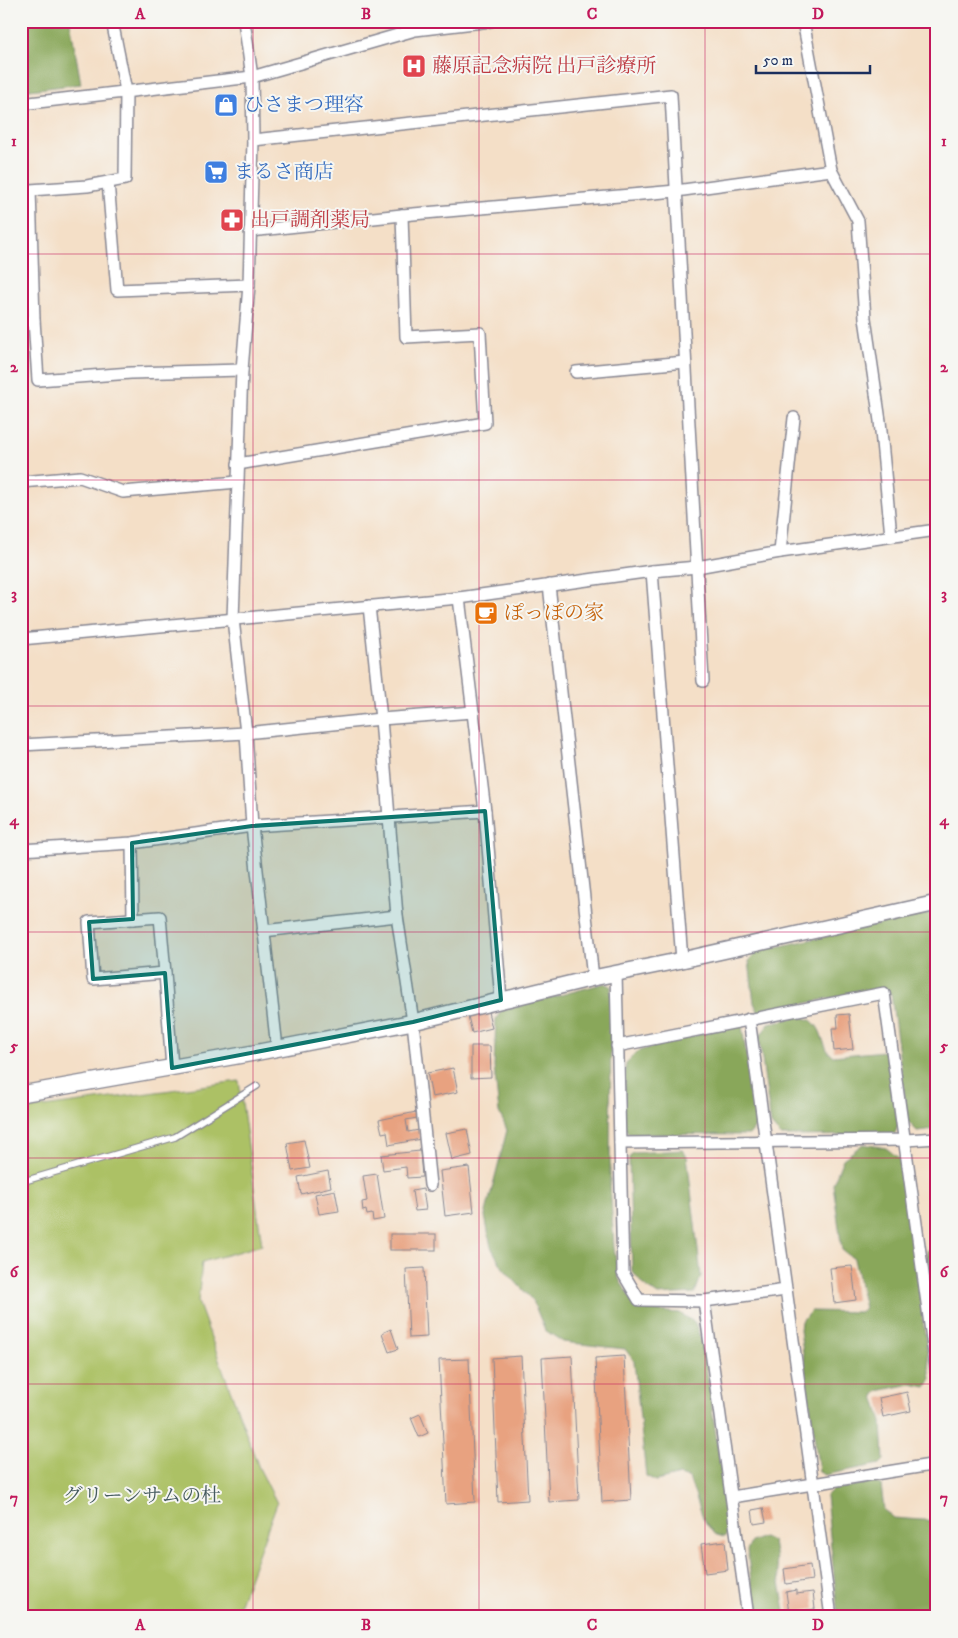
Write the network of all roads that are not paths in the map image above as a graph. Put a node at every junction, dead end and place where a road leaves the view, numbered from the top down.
1 (112, 21) edge
2 (244, 21) edge
3 (491, 21) edge
4 (803, 21) edge
5 (415, 26) edge
6 (252, 77) junction
7 (126, 91) junction
8 (21, 104) edge
9 (253, 140) junction
10 (831, 170) junction
11 (108, 182) junction
12 (676, 191) junction
13 (402, 215) junction
14 (250, 231) junction
15 (249, 285) junction
16 (34, 320) junction
17 (21, 323) edge
18 (686, 362) junction
19 (242, 370) junction
20 (576, 372) dead end
21 (794, 418) dead end
22 (238, 464) junction
23 (21, 482) edge
24 (238, 482) junction
25 (937, 530) edge
26 (891, 536) junction
27 (780, 552) junction
28 (697, 567) junction
29 (652, 570) junction
30 (549, 585) junction
31 (459, 598) junction
32 (369, 606) junction
33 (233, 619) junction
34 (21, 639) edge
35 (703, 681) dead end
36 (473, 712) junction
37 (381, 719) junction
38 (246, 733) junction
39 (21, 745) edge
40 (485, 811) junction
41 (390, 818) junction
42 (252, 826) junction
43 (132, 843) junction
44 (21, 850) edge
45 (937, 903) edge
46 (398, 916) junction
47 (133, 919) junction
48 (263, 931) junction
49 (682, 960) junction
50 (164, 973) junction
51 (616, 973) junction
52 (593, 978) junction
53 (501, 1000) junction
54 (749, 1019) junction
55 (413, 1022) junction
56 (617, 1046) junction
57 (277, 1048) junction
58 (172, 1068) junction
59 (257, 1086) dead end
60 (21, 1094) edge
61 (937, 1138) edge
62 (906, 1140) junction
63 (766, 1142) junction
64 (620, 1143) junction
65 (21, 1182) edge
66 (430, 1185) dead end
67 (786, 1290) junction
68 (704, 1301) junction
69 (934, 1336) edge
70 (937, 1375) edge
71 (937, 1464) edge
72 (813, 1484) junction
73 (732, 1497) junction
74 (748, 1617) edge
75 (831, 1617) edge

1 - 7 street
2 - 6 street
3 - 5 street
4 - 10 street
5 - 6 street
6 - 7 street
6 - 9 street
7 - 8 street
7 - 11 street
9 - 12 street
9 - 14 street
10 - 12 street
10 - 26 street
11 - 15 street
11 - 16 street
12 - 13 street
12 - 18 street
13 - 14 street
13 - 22 street
14 - 15 street
15 - 19 street
16 - 17 street
16 - 19 street
18 - 20 street
18 - 28 street
19 - 22 street
21 - 27 street
22 - 24 street
23 - 24 street
24 - 33 street
25 - 26 street
26 - 27 street
27 - 28 street
28 - 29 street
28 - 35 street
29 - 30 street
29 - 49 street
30 - 31 street
30 - 52 street
31 - 32 street
31 - 36 street
32 - 33 street
32 - 37 street
33 - 34 street
33 - 38 street
36 - 37 street
36 - 40 street
37 - 38 street
37 - 41 street
38 - 39 street
38 - 42 street
40 - 41 street
40 - 53 street
41 - 42 street
41 - 46 street
42 - 43 street
42 - 48 street
43 - 44 street
43 - 47 street
45 - 49 street
46 - 48 street
46 - 55 street
47 - 50 street
47 - 50 street
48 - 57 street
49 - 51 street
50 - 58 street
51 - 52 street
51 - 56 street
52 - 53 street
53 - 55 street
54 - 56 street
54 - 62 street
54 - 63 street
55 - 57 street
55 - 66 street
56 - 64 street
57 - 58 street
58 - 60 street
59 - 65 lane
61 - 62 street
62 - 63 street
62 - 69 street
63 - 64 street
63 - 67 street
64 - 68 street
67 - 68 street
67 - 72 street
68 - 73 street
69 - 70 street
71 - 72 street
72 - 73 street
72 - 75 street
73 - 74 street

